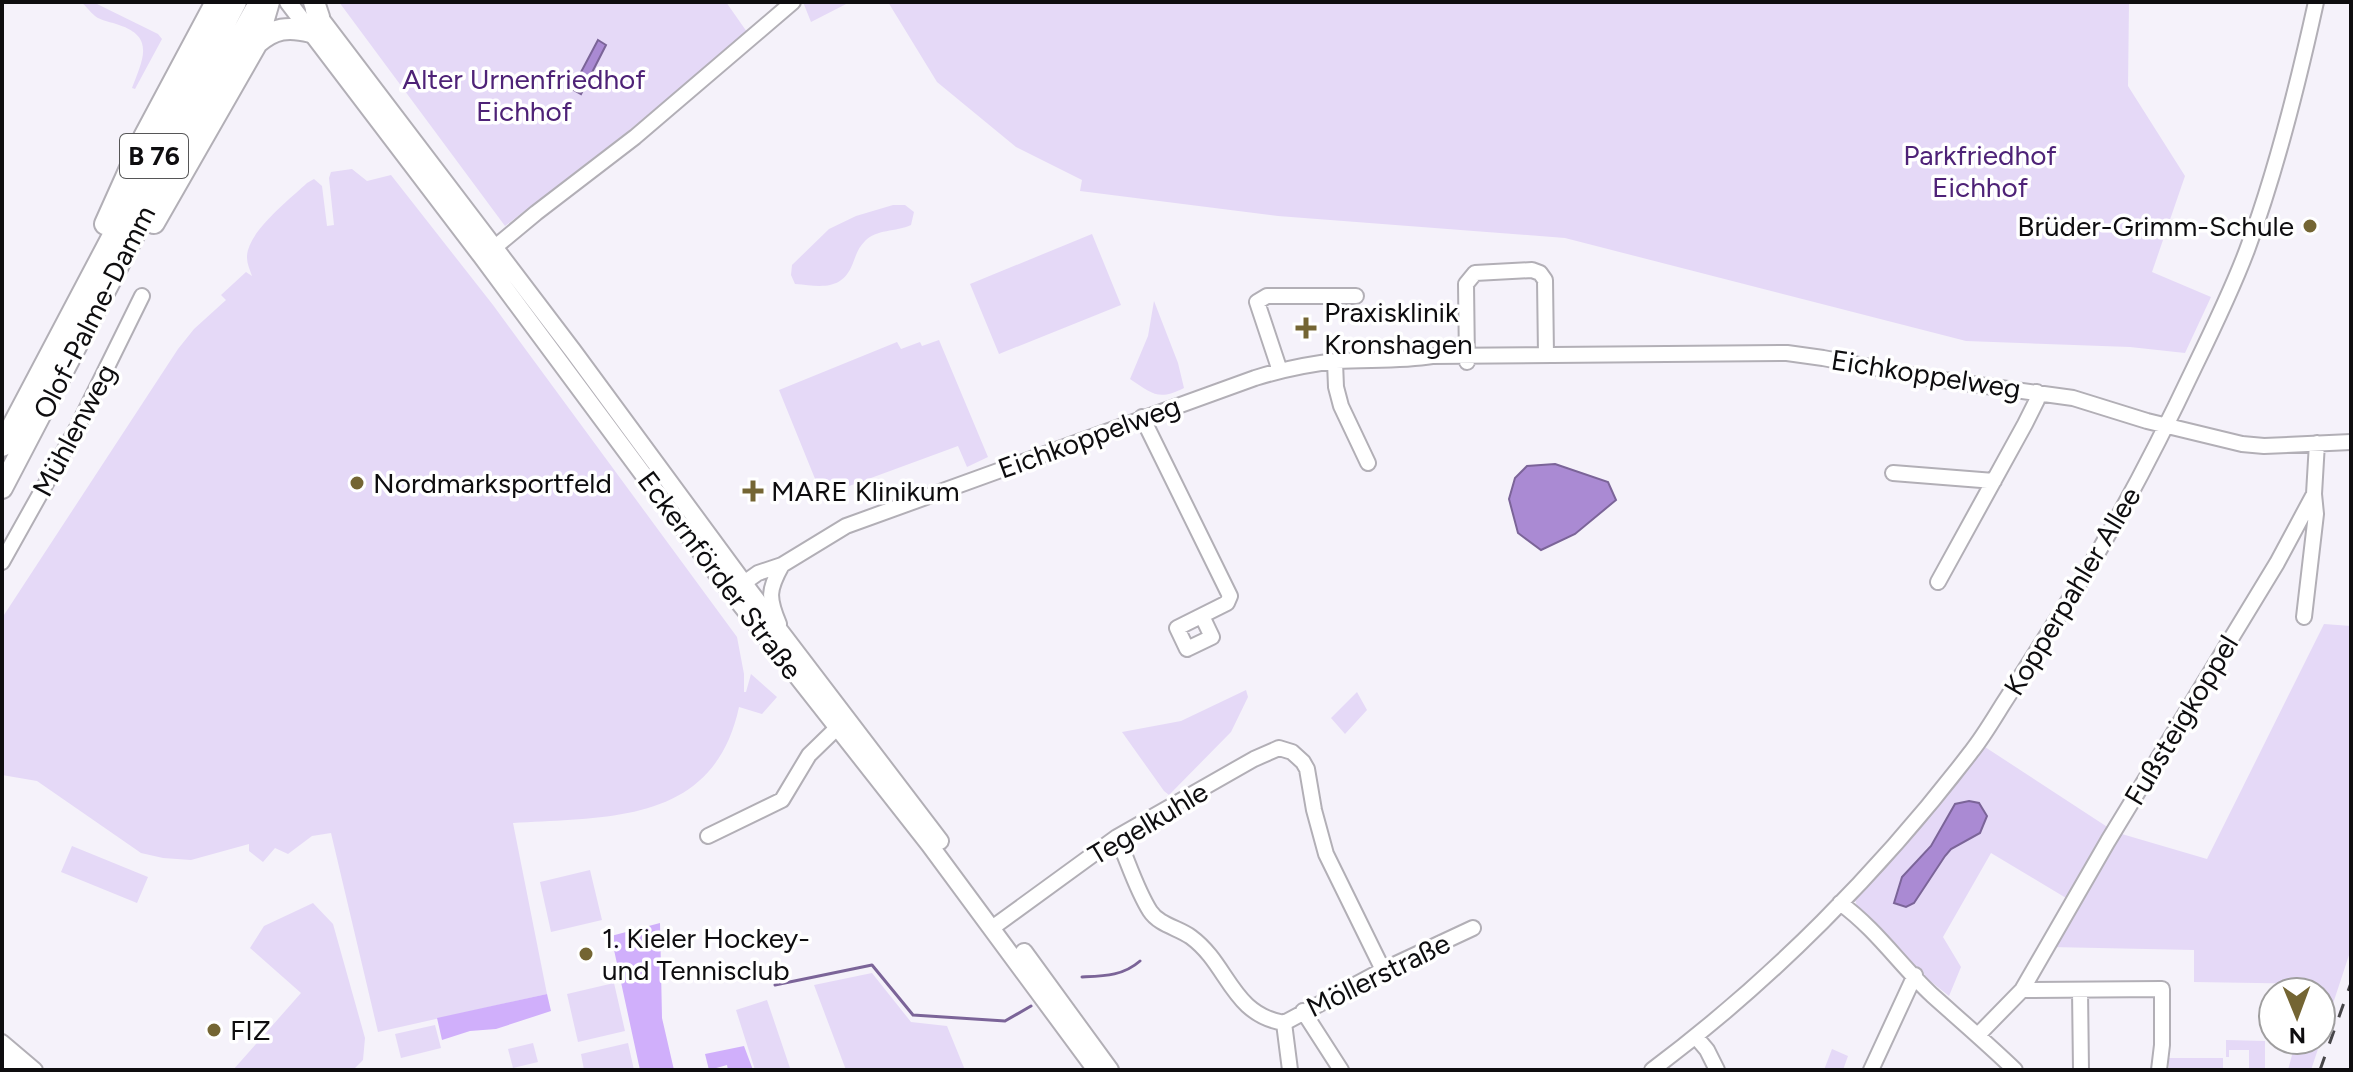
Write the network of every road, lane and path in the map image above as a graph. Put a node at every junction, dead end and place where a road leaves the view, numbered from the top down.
1 (216, 2) edge
2 (288, 2) edge
3 (793, 2) edge
4 (2316, 2) edge
5 (253, 5) edge
6 (313, 13) edge
7 (257, 43) junction
8 (489, 252) junction
9 (102, 293) junction
10 (142, 296) dead end
11 (1356, 296) dead end
12 (72, 310) junction
13 (1546, 355) junction
14 (1467, 359) junction
15 (1335, 362) junction
16 (1280, 371) junction
17 (2037, 392) junction
18 (1142, 417) junction
19 (2167, 426) junction
20 (2351, 442) edge
21 (2317, 443) junction
22 (2, 446) edge
23 (1368, 463) dead end
24 (1893, 473) dead end
25 (1994, 481) junction
26 (2, 488) edge
27 (2314, 494) junction
28 (2, 562) edge
29 (778, 572) junction
30 (1938, 582) dead end
31 (740, 592) junction
32 (1202, 616) dead end
33 (2304, 617) dead end
34 (780, 630) junction
35 (842, 723) junction
36 (708, 836) dead end
37 (1117, 837) junction
38 (1840, 903) junction
39 (996, 924) junction
40 (1473, 928) dead end
41 (1383, 970) junction
42 (1915, 975) junction
43 (2022, 990) junction
44 (2080, 990) junction
45 (1303, 1011) junction
46 (1284, 1023) junction
47 (1978, 1035) junction
48 (1691, 1040) junction
49 (2, 1042) edge
50 (2, 1057) edge
51 (1715, 1068) edge
52 (17, 1070) edge
53 (35, 1070) edge
54 (1096, 1070) edge
55 (1110, 1070) edge
56 (1290, 1070) edge
57 (1341, 1070) edge
58 (1652, 1070) edge
59 (1871, 1070) edge
60 (2015, 1070) edge
61 (2081, 1070) edge
62 (2159, 1070) edge

1 - 12 highway
2 - 6 main road, Eckernförder Straße
3 - 8 street
4 - 19 street, Kopperpahler Allee
5 - 7 highway
5 - 9 highway, Olof-Palme-Damm / B 76
5 - 12 highway, Olof-Palme-Damm / B 76
6 - 7 highway
6 - 8 main road, Eckernförder Straße
7 - 9 highway
8 - 31 main road, Eckernförder Straße
9 - 26 highway, Olof-Palme-Damm / B 76
10 - 28 street, Mühlenweg
11 - 16 street
12 - 22 highway, Olof-Palme-Damm / B 76
13 - 14 street, Eichkoppelweg
13 - 14 street
13 - 17 street, Eichkoppelweg
14 - 15 street, Eichkoppelweg
15 - 16 street, Eichkoppelweg
15 - 23 street
16 - 18 street, Eichkoppelweg
17 - 19 street, Eichkoppelweg
17 - 25 street
18 - 29 street, Eichkoppelweg
18 - 32 street
19 - 21 street, Eichkoppelweg
19 - 38 street, Kopperpahler Allee
20 - 21 street, Eichkoppelweg
21 - 27 street, Fußsteigkoppel
24 - 25 street
25 - 30 street
27 - 33 street
27 - 43 street, Fußsteigkoppel
29 - 31 street, Eichkoppelweg
29 - 34 street
31 - 34 main road, Eckernförder Straße
31 - 35 main road, Eckernförder Straße
34 - 35 main road, Eckernförder Straße
35 - 36 street
35 - 39 main road, Eckernförder Straße
37 - 39 street, Tegelkuhle
37 - 41 street, Tegelkuhle
37 - 46 street
38 - 42 street
38 - 48 street, Kopperpahler Allee
39 - 54 main road, Eckernförder Straße
39 - 55 main road, Eckernförder Straße
40 - 41 street, Möllerstraße
41 - 45 street, Möllerstraße
42 - 47 street
42 - 59 street
43 - 44 street
43 - 47 street, Fußsteigkoppel
44 - 61 street
44 - 62 street
45 - 46 street, Möllerstraße
45 - 57 street
46 - 56 street, Möllerstraße
47 - 60 street
48 - 51 street
48 - 58 street, Kopperpahler Allee
49 - 53 street
50 - 52 street

